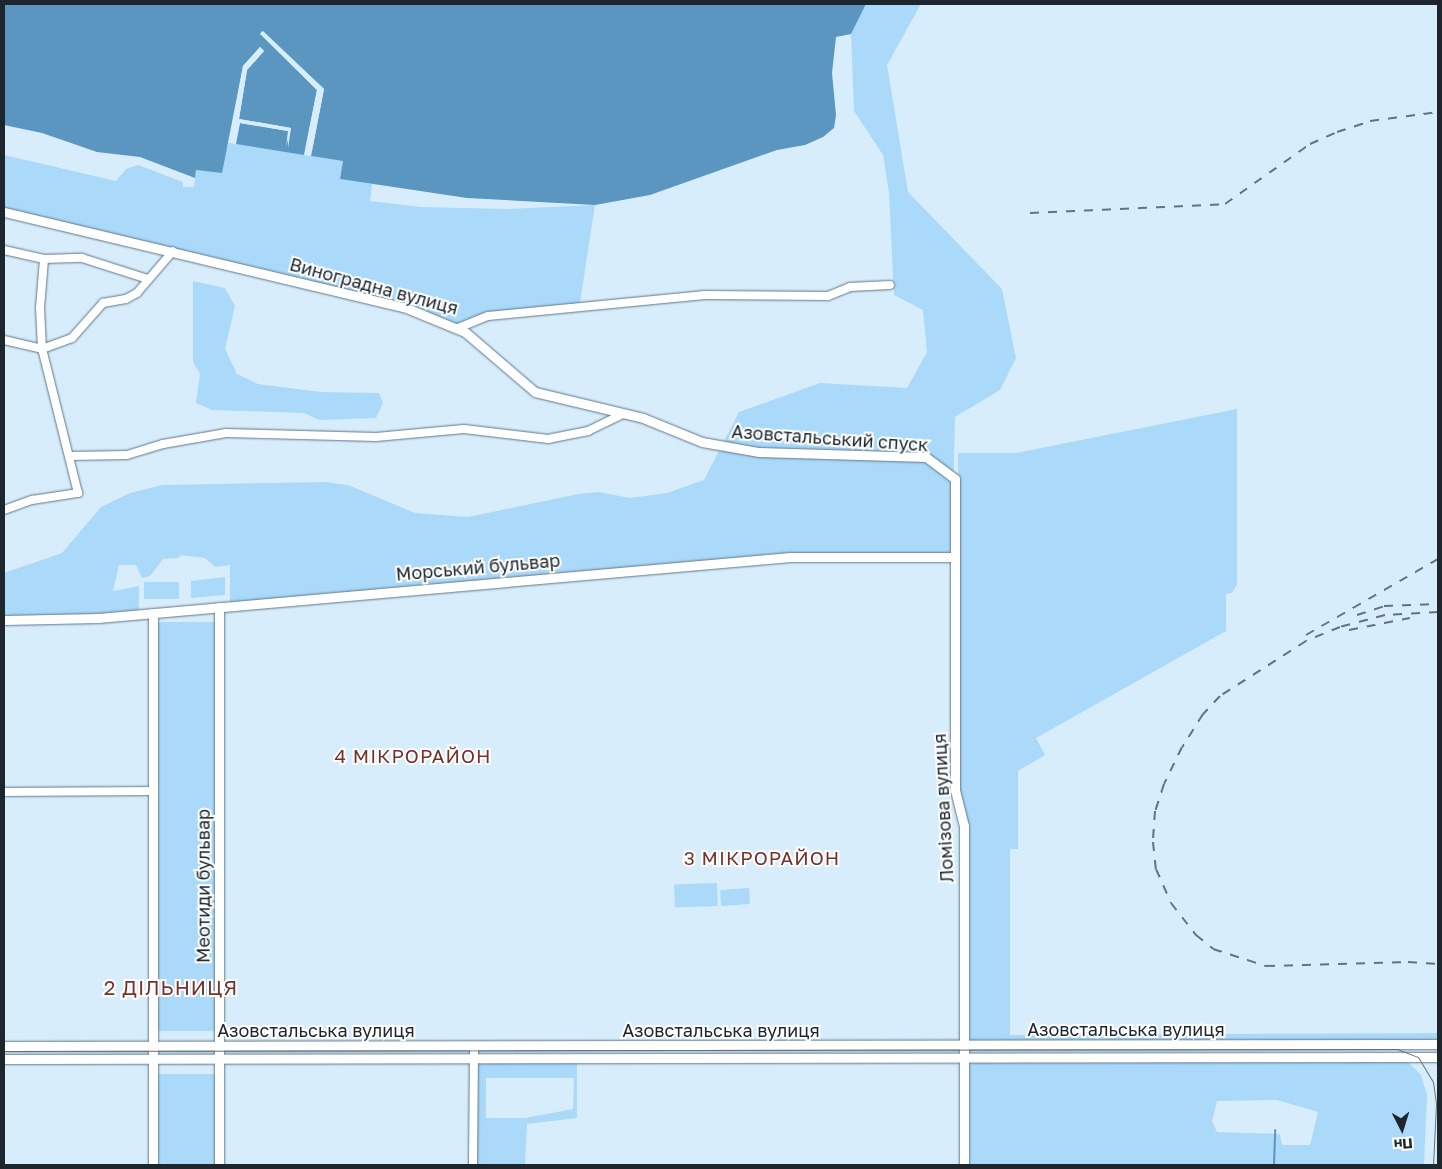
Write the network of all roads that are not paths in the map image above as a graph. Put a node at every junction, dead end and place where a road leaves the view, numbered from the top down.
1 (4, 212) edge
2 (4, 250) edge
3 (173, 252) junction
4 (44, 259) junction
5 (148, 278) junction
6 (890, 285) dead end
7 (458, 328) junction
8 (4, 340) edge
9 (42, 349) junction
10 (623, 414) junction
11 (68, 456) junction
12 (955, 479) joint
13 (4, 510) edge
14 (955, 557) junction
15 (219, 607) junction
16 (153, 613) junction
17 (4, 620) edge
18 (153, 791) junction
19 (4, 792) edge
20 (1438, 1044) edge
21 (4, 1046) edge
22 (153, 1046) junction
23 (219, 1046) junction
24 (474, 1046) junction
25 (964, 1046) junction
26 (1438, 1057) edge
27 (4, 1059) edge
28 (153, 1059) junction
29 (219, 1059) junction
30 (474, 1059) junction
31 (964, 1059) junction
32 (153, 1165) edge
33 (219, 1165) edge
34 (473, 1165) edge
35 (964, 1165) edge

1 - 3 street, Виноградна вулиця
2 - 4 street
3 - 5 street
3 - 7 street, Виноградна вулиця
4 - 5 street
4 - 9 street
5 - 9 street
6 - 7 street, Виноградна вулиця
7 - 10 street, Азовстальський спуск
8 - 9 street
9 - 11 street
10 - 11 street
10 - 12 street, Азовстальський спуск
11 - 13 street
12 - 14 street, Ломізова вулиця
14 - 15 street, Морський бульвар
14 - 25 street, Ломізова вулиця
15 - 16 street, Морський бульвар
15 - 23 street, Меотиди бульвар
16 - 17 street, Морський бульвар
16 - 18 street
18 - 19 street
18 - 22 street
20 - 25 street, Азовстальська вулиця
21 - 22 street, Азовстальська вулиця
22 - 23 street, Азовстальська вулиця
22 - 28 street
23 - 24 street, Азовстальська вулиця
23 - 29 street, Меотиди бульвар
24 - 25 street, Азовстальська вулиця
24 - 30 street
25 - 31 street, Ломізова вулиця
26 - 31 street, Азовстальська вулиця
27 - 28 street, Азовстальська вулиця
28 - 29 street, Азовстальська вулиця
28 - 32 street
29 - 30 street, Азовстальська вулиця
29 - 33 street, Меотиди бульвар
30 - 31 street, Азовстальська вулиця
30 - 34 street
31 - 35 street, Ломізова вулиця

